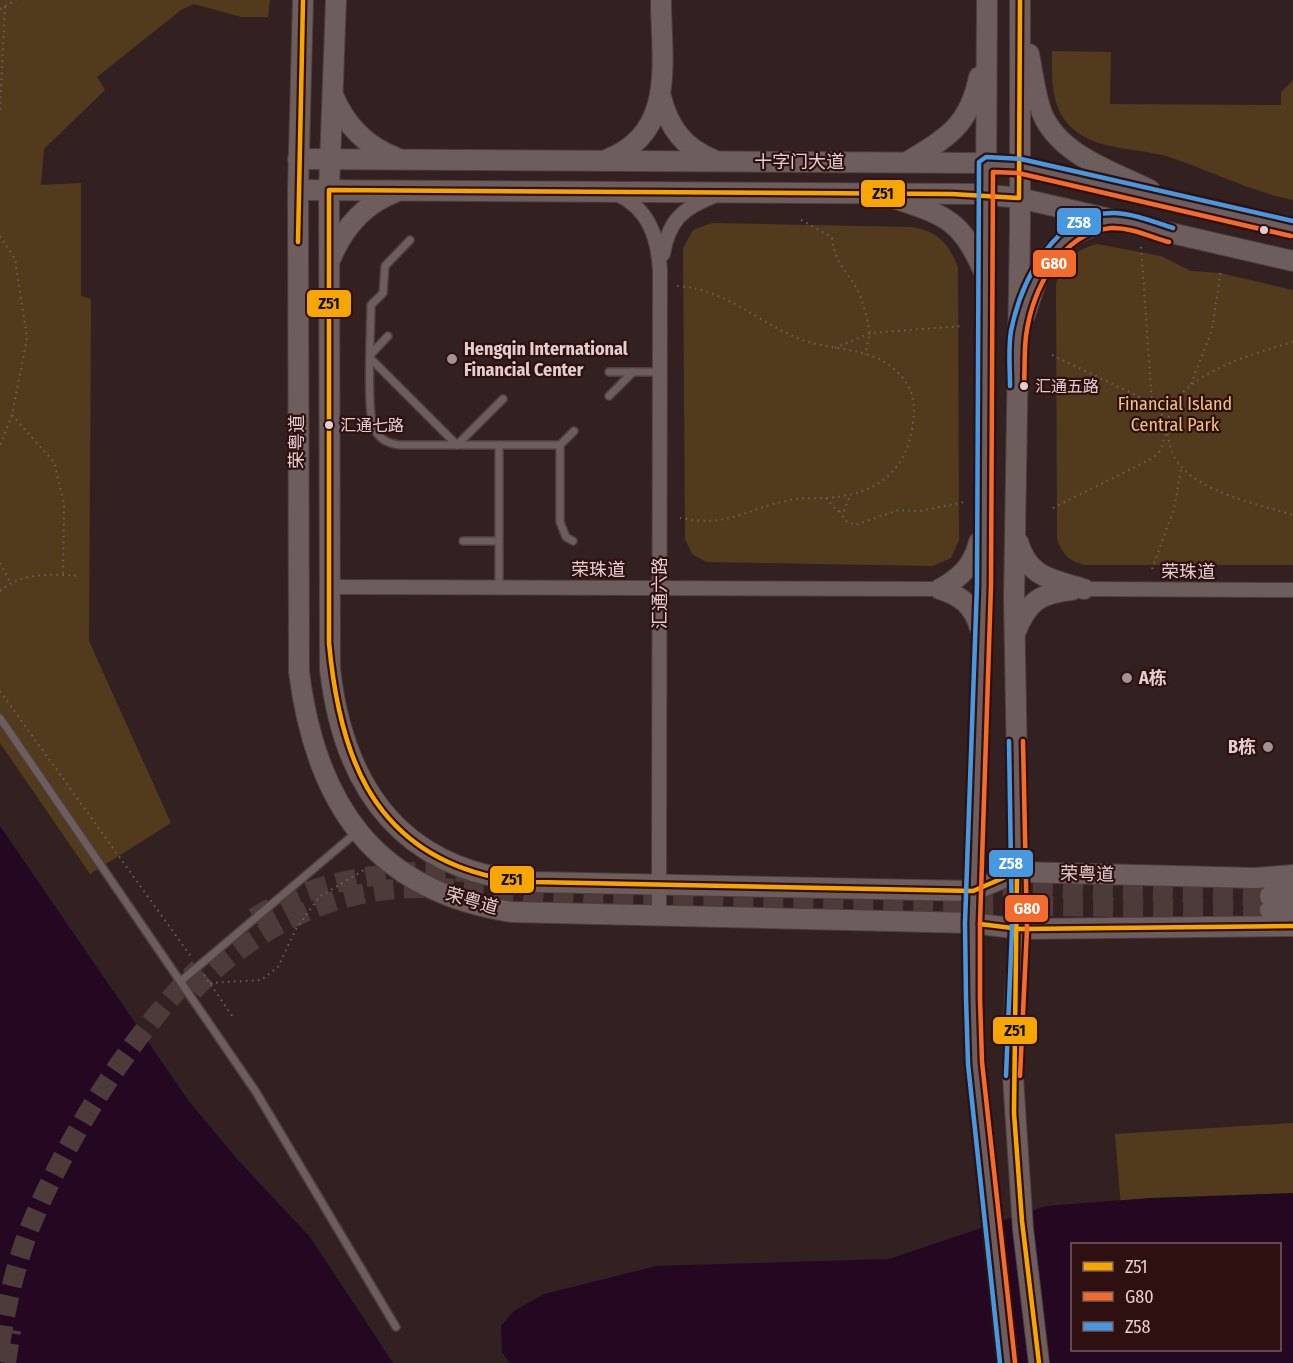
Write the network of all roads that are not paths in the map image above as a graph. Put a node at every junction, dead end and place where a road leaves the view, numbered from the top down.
1 (303, 0) edge
2 (336, 0) edge
3 (661, 0) edge
4 (987, 0) edge
5 (1020, 7) edge
6 (987, 42) junction
7 (332, 91) junction
8 (661, 97) junction
9 (298, 159) junction
10 (330, 159) junction
11 (400, 159) junction
12 (469, 160) junction
13 (604, 161) junction
14 (717, 161) junction
15 (905, 162) junction
16 (986, 164) junction
17 (1019, 166) junction
18 (298, 190) junction
19 (329, 190) junction
20 (400, 190) junction
21 (469, 191) junction
22 (612, 192) junction
23 (721, 192) junction
24 (879, 193) junction
25 (986, 195) junction
26 (1019, 198) junction
27 (1179, 204) junction
28 (1110, 220) junction
29 (1293, 229) edge
30 (410, 240) dead end
31 (1293, 261) edge
32 (329, 264) junction
33 (660, 271) junction
34 (986, 277) junction
35 (1019, 332) junction
36 (388, 336) dead end
37 (371, 357) junction
38 (609, 372) dead end
39 (633, 372) junction
40 (660, 372) junction
41 (609, 396) dead end
42 (503, 399) dead end
43 (574, 431) dead end
44 (457, 445) junction
45 (499, 445) junction
46 (560, 445) junction
47 (984, 525) junction
48 (1015, 532) junction
49 (499, 540) junction
50 (463, 541) dead end
51 (573, 541) dead end
52 (328, 587) junction
53 (499, 587) junction
54 (660, 588) junction
55 (940, 589) junction
56 (1084, 589) junction
57 (1293, 590) edge
58 (1015, 634) junction
59 (982, 635) junction
60 (0, 718) edge
61 (358, 832) junction
62 (1017, 872) junction
63 (1293, 875) edge
64 (659, 885) junction
65 (973, 891) junction
66 (1293, 894) edge
67 (1293, 911) edge
68 (659, 916) junction
69 (972, 923) junction
70 (1293, 926) edge
71 (1020, 929) junction
72 (181, 981) junction
73 (396, 1327) dead end
74 (1008, 1363) edge
75 (1039, 1363) edge

1 - 9 street
2 - 7 street
3 - 8 street
4 - 6 street
5 - 17 street
5 - 27 street
6 - 15 street
6 - 16 street
7 - 10 street
7 - 11 street
8 - 13 street
8 - 14 street
9 - 10 street, 十字门大道
9 - 18 street, 荣粤道
10 - 11 street, 十字门大道
10 - 19 street, 荣粤道
11 - 12 street, 十字门大道
12 - 13 street, 十字门大道
12 - 21 street
13 - 14 street, 十字门大道
14 - 15 street, 十字门大道
15 - 16 street, 十字门大道
16 - 17 street, 十字门大道
16 - 25 street
17 - 26 street
17 - 27 street, 十字门大道
18 - 19 street, 十字门大道
18 - 61 street, 荣粤道
19 - 20 street, 十字门大道
19 - 32 street, 荣粤道
20 - 21 street, 十字门大道
20 - 32 street
21 - 22 street, 十字门大道
22 - 23 street, 十字门大道
22 - 33 street, 汇通六路
23 - 24 street, 十字门大道
23 - 33 street, 汇通六路
24 - 25 street, 十字门大道
24 - 34 street
25 - 26 street, 十字门大道
25 - 34 street
26 - 28 street, 十字门大道
26 - 35 street
27 - 29 street, 十字门大道
28 - 31 street, 十字门大道
28 - 35 street
30 - 37 lane
32 - 52 street, 荣粤道
33 - 40 street, 汇通六路
34 - 47 street
35 - 48 street
36 - 37 lane
37 - 44 lane
37 - 44 lane
38 - 39 lane
39 - 40 lane
39 - 41 lane
40 - 54 street, 汇通六路
42 - 44 lane
43 - 46 lane
44 - 45 lane
45 - 46 lane
45 - 49 lane
46 - 51 lane
47 - 55 street
47 - 59 street
48 - 56 street
48 - 58 street
49 - 50 lane
49 - 53 lane
52 - 53 street, 荣珠道
52 - 64 street, 荣粤道
53 - 54 street, 荣珠道
54 - 55 street, 荣珠道
54 - 64 street, 汇通六路
55 - 59 street
56 - 57 street, 荣珠道
56 - 58 street
58 - 62 street
59 - 65 street
60 - 72 lane
61 - 68 street, 荣粤道
61 - 72 lane
62 - 63 street, 荣粤道
62 - 65 street, 荣粤道
62 - 71 street
64 - 65 street, 荣粤道
64 - 68 street, 汇通六路
65 - 69 street
66 - 67 street
68 - 69 street, 荣粤道
69 - 71 street, 荣粤道
69 - 74 street
70 - 71 street, 荣粤道
71 - 75 street
72 - 73 lane

